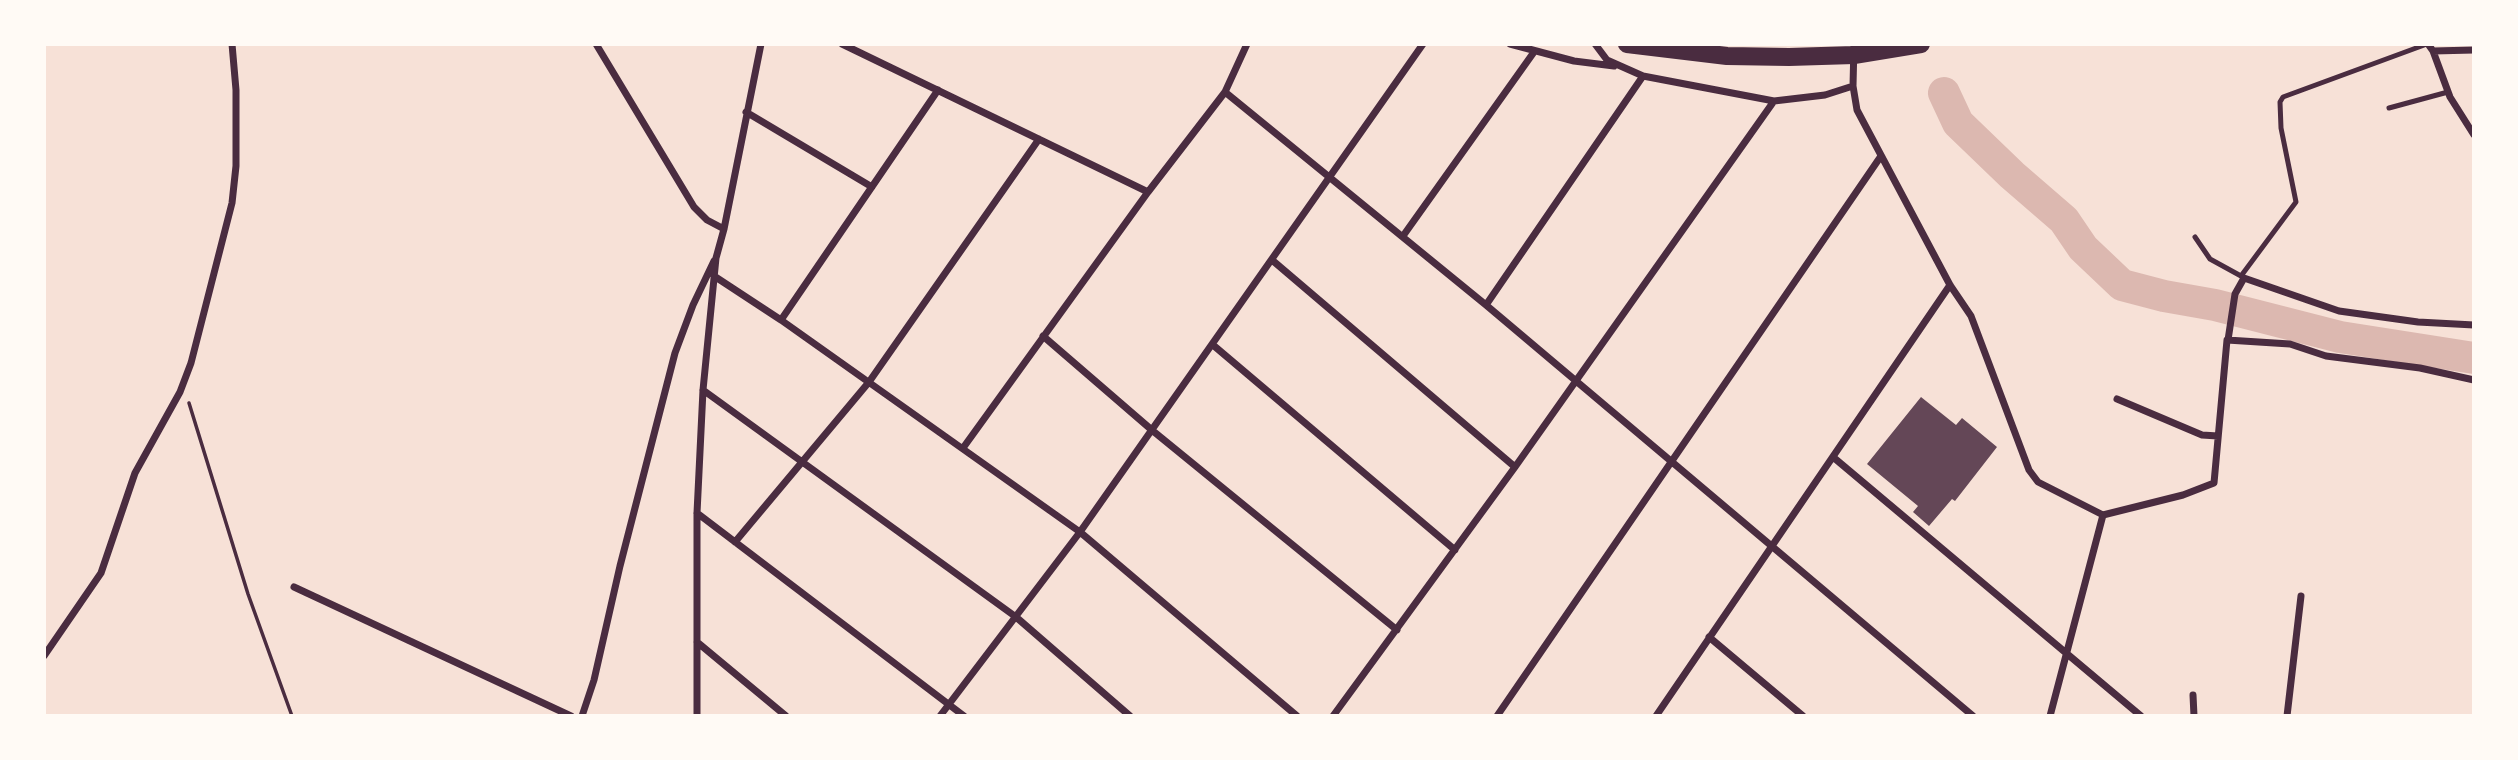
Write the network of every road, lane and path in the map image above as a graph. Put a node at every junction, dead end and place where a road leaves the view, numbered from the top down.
1 (232, 44) edge
2 (596, 44) edge
3 (761, 44) edge
4 (842, 44) edge
5 (1247, 44) edge
6 (1423, 44) edge
7 (1510, 44) edge
8 (1595, 44) edge
9 (1627, 44) edge
10 (1921, 44) edge
11 (2428, 44) edge
12 (1854, 49) edge
13 (2474, 50) edge
14 (2433, 51) junction
15 (1534, 52) junction
16 (1622, 67) junction
17 (1643, 76) junction
18 (1853, 86) junction
19 (938, 90) junction
20 (1225, 92) junction
21 (2448, 92) junction
22 (1774, 100) junction
23 (2389, 108) dead end
24 (746, 112) junction
25 (2474, 135) edge
26 (1039, 139) junction
27 (1881, 156) junction
28 (1331, 177) junction
29 (872, 187) junction
30 (1149, 192) junction
31 (724, 229) junction
32 (1402, 236) junction
33 (2195, 237) dead end
34 (716, 258) junction
35 (1272, 260) junction
36 (714, 276) junction
37 (2242, 277) junction
38 (1950, 285) junction
39 (1486, 306) junction
40 (781, 320) junction
41 (2474, 325) edge
42 (1043, 336) junction
43 (2229, 336) junction
44 (1213, 345) junction
45 (2474, 380) edge
46 (1576, 381) junction
47 (869, 383) junction
48 (703, 390) junction
49 (180, 392) junction
50 (2117, 399) dead end
51 (1153, 431) junction
52 (2218, 436) junction
53 (962, 448) junction
54 (1833, 457) junction
55 (803, 462) junction
56 (1672, 462) junction
57 (1515, 467) junction
58 (697, 513) junction
59 (2103, 515) junction
60 (1080, 532) junction
61 (736, 542) junction
62 (1772, 545) junction
63 (1455, 550) junction
64 (294, 586) dead end
65 (2301, 596) dead end
66 (1016, 617) junction
67 (1398, 631) junction
68 (1709, 638) junction
69 (697, 642) junction
70 (44, 656) edge
71 (2067, 656) junction
72 (2193, 695) dead end
73 (949, 704) junction
74 (292, 716) edge
75 (571, 716) edge
76 (582, 716) edge
77 (697, 716) edge
78 (786, 716) edge
79 (940, 716) edge
80 (964, 716) edge
81 (1130, 716) edge
82 (1297, 716) edge
83 (1333, 716) edge
84 (1497, 716) edge
85 (1656, 716) edge
86 (1803, 716) edge
87 (1973, 716) edge
88 (2050, 716) edge
89 (2141, 716) edge
90 (2194, 716) edge
91 (2287, 716) edge

1 - 49 street
2 - 31 street
3 - 24 street
4 - 19 street
5 - 20 street
6 - 28 street
7 - 15 street
8 - 16 street
9 - 12 highway
10 - 12 highway
11 - 14 street
11 - 37 lane
12 - 18 street
13 - 14 street
14 - 21 street
15 - 16 street
15 - 32 street
16 - 17 street
17 - 22 street
17 - 39 street
18 - 22 street
18 - 27 street
19 - 26 street
19 - 29 street
20 - 28 street
20 - 30 street
21 - 23 lane
21 - 25 street
22 - 46 street
24 - 29 street
24 - 31 street
26 - 30 street
26 - 47 street
27 - 38 street
27 - 56 street
28 - 32 street
28 - 35 street
29 - 40 street
30 - 42 street
31 - 34 street
32 - 39 street
33 - 37 lane
34 - 36 street
34 - 76 street
35 - 44 street
35 - 57 street
36 - 40 street
36 - 48 street
37 - 41 street
37 - 43 street
38 - 54 street
38 - 59 street
39 - 46 street
40 - 47 street
42 - 51 street
42 - 53 street
43 - 45 street
43 - 52 street
44 - 51 street
44 - 63 street
46 - 56 street
46 - 57 street
47 - 53 street
47 - 55 street
48 - 55 street
48 - 58 street
49 - 70 street
49 - 74 path
50 - 52 street
51 - 60 street
51 - 67 street
52 - 59 street
53 - 60 street
54 - 62 street
54 - 71 street
55 - 61 street
55 - 66 street
56 - 62 street
56 - 84 street
57 - 63 street
58 - 61 street
58 - 69 street
59 - 71 street
60 - 66 street
60 - 82 street
61 - 73 street
62 - 68 street
62 - 87 street
63 - 67 street
64 - 75 street
65 - 91 street
66 - 73 street
66 - 81 street
67 - 83 street
68 - 85 street
68 - 86 street
69 - 77 street
69 - 78 street
71 - 88 street
71 - 89 street
72 - 90 street
73 - 79 street
73 - 80 street

